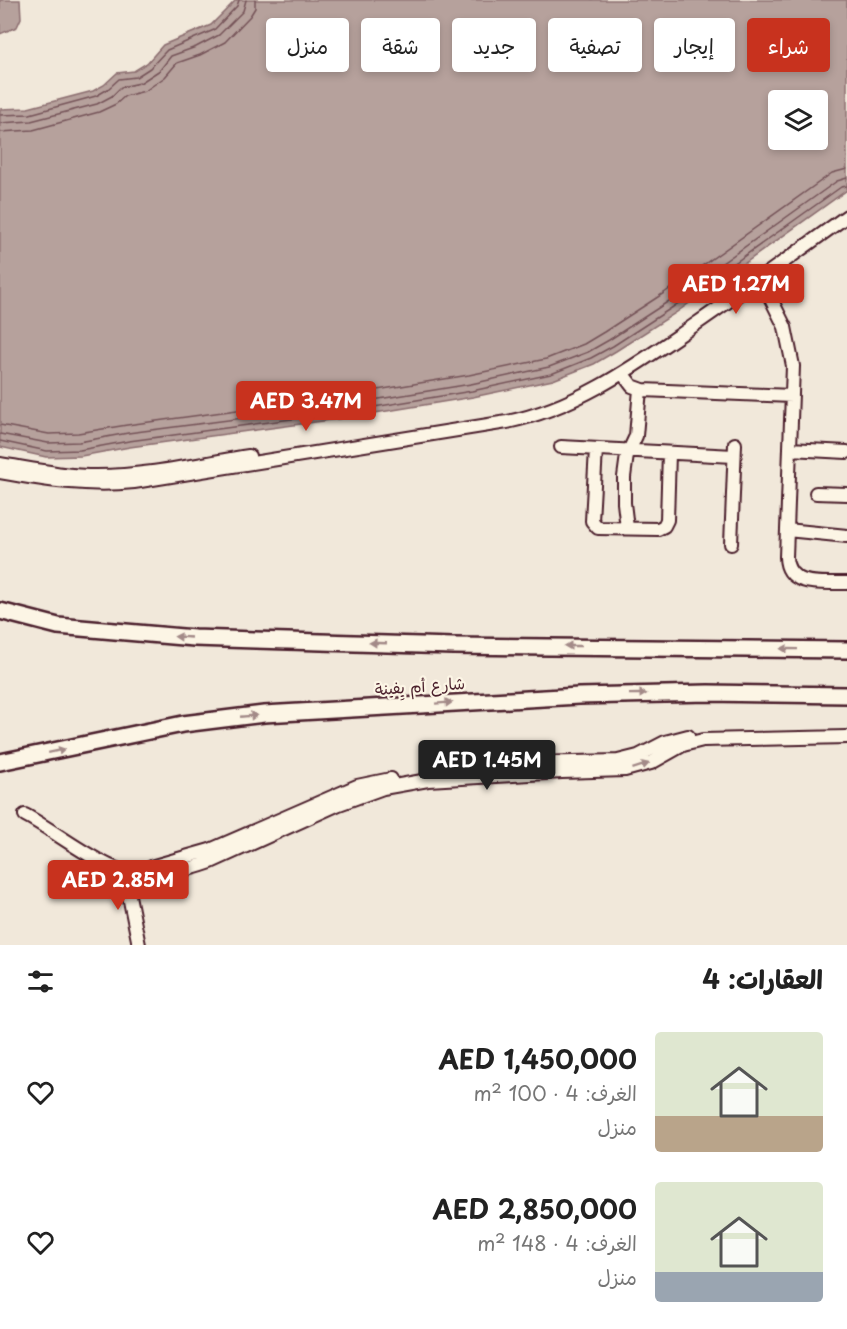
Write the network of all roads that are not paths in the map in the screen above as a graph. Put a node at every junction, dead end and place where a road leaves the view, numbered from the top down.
1 (847, 216) edge
2 (761, 279) junction
3 (623, 374) junction
4 (606, 381) junction
5 (636, 387) junction
6 (792, 396) junction
7 (561, 447) dead end
8 (630, 448) junction
9 (596, 449) junction
10 (790, 449) junction
11 (847, 452) edge
12 (669, 453) junction
13 (0, 464) edge
14 (0, 472) edge
15 (816, 493) dead end
16 (847, 494) edge
17 (627, 528) junction
18 (787, 530) junction
19 (847, 536) edge
20 (731, 544) dead end
21 (847, 583) edge
22 (0, 611) edge
23 (847, 650) edge
24 (847, 694) edge
25 (847, 730) edge
26 (847, 737) edge
27 (0, 762) edge
28 (404, 781) junction
29 (26, 815) dead end
30 (124, 870) junction
31 (139, 945) edge

1 - 2 street
2 - 3 street
2 - 6 street
3 - 4 street
3 - 5 street
4 - 13 street
4 - 14 street
5 - 6 street
5 - 8 street
6 - 10 street
7 - 9 street
8 - 9 street
8 - 12 street
8 - 17 street
9 - 17 street
10 - 11 street
10 - 18 street
12 - 17 street
12 - 20 street
15 - 16 street
18 - 19 street
18 - 21 street
23 -> 22 main road
27 -> 24 main road, شارع أم يِفينة
25 - 28 street
28 -> 26 street
28 - 30 street
29 - 30 street
30 - 31 street

